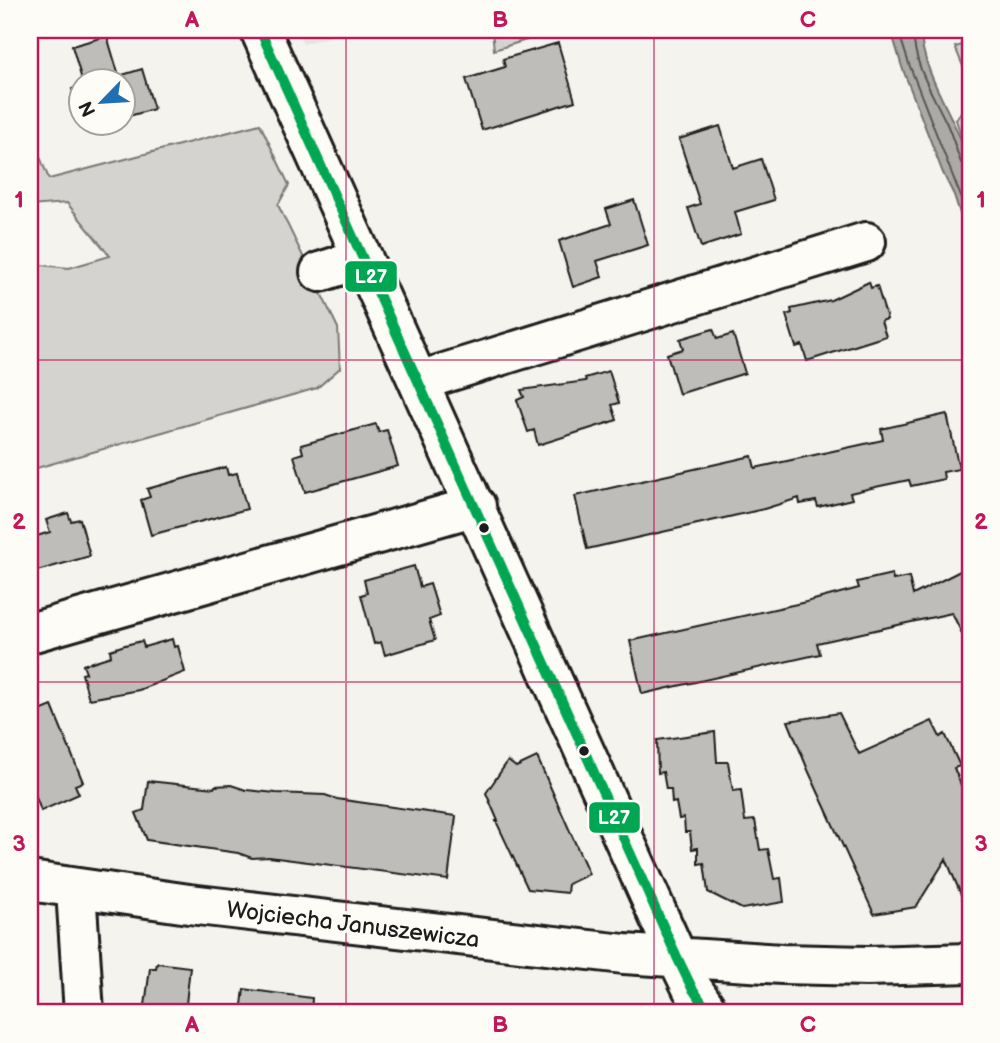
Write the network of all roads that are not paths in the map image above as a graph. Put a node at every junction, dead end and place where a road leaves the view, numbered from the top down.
1 (244, 32) edge
2 (866, 242) dead end
3 (363, 258) junction
4 (320, 272) dead end
5 (419, 381) junction
6 (476, 506) junction
7 (30, 633) edge
8 (30, 881) edge
9 (76, 890) junction
10 (677, 957) junction
11 (970, 963) edge
12 (84, 1013) edge
13 (709, 1013) edge

1 - 3 street
2 - 5 street
3 - 4 street
3 - 5 street
5 - 6 street
6 - 7 street
6 - 10 street
8 - 9 street, Wojciecha Januszewicza
9 - 10 street, Wojciecha Januszewicza
9 - 12 street
10 - 11 street, Wojciecha Januszewicza
10 - 13 street

